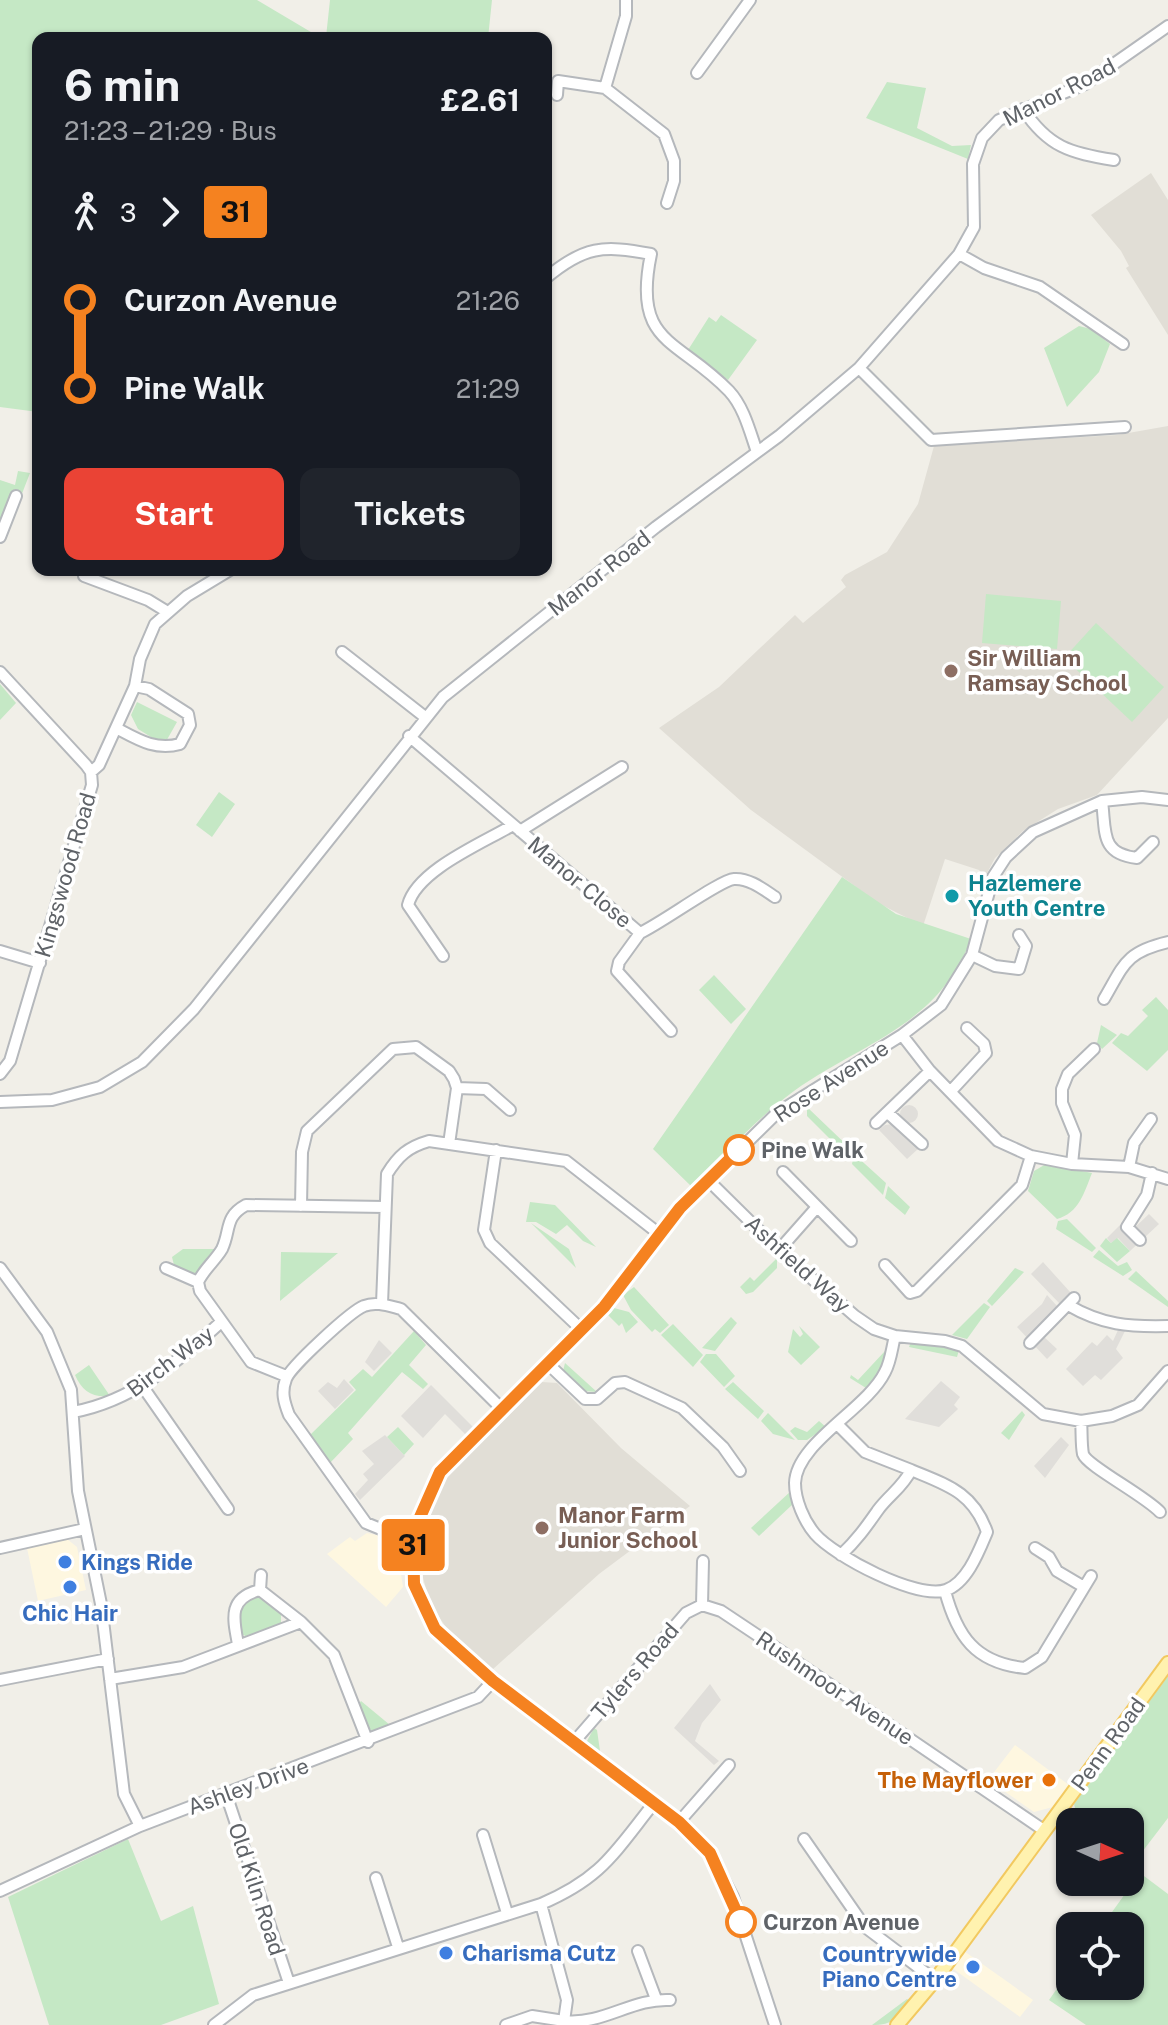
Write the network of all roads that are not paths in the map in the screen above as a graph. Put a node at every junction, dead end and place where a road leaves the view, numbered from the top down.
1 (626, 0) edge
2 (750, 0) edge
3 (1167, 30) edge
4 (697, 73) dead end
5 (605, 88) junction
6 (557, 95) dead end
7 (1023, 109) junction
8 (1114, 160) dead end
9 (667, 203) dead end
10 (959, 254) junction
11 (552, 273) edge
12 (1123, 344) dead end
13 (859, 368) junction
14 (1125, 427) dead end
15 (757, 452) junction
16 (16, 496) dead end
17 (0, 537) edge
18 (84, 576) dead end
19 (221, 576) edge
20 (166, 611) junction
21 (342, 652) dead end
22 (0, 672) edge
23 (135, 686) junction
24 (425, 717) junction
25 (116, 728) junction
26 (409, 736) junction
27 (622, 767) dead end
28 (91, 772) junction
29 (1168, 800) edge
30 (1102, 801) junction
31 (517, 828) junction
32 (1153, 842) dead end
33 (775, 897) dead end
34 (640, 933) junction
35 (1019, 935) dead end
36 (1168, 942) edge
37 (0, 951) edge
38 (972, 955) junction
39 (443, 956) dead end
40 (40, 963) junction
41 (1104, 999) dead end
42 (967, 1028) dead end
43 (671, 1031) dead end
44 (902, 1035) junction
45 (1094, 1049) dead end
46 (930, 1071) junction
47 (0, 1074) edge
48 (457, 1088) junction
49 (951, 1091) junction
50 (0, 1102) edge
51 (510, 1110) dead end
52 (888, 1113) junction
53 (1151, 1119) dead end
54 (876, 1123) dead end
55 (449, 1144) junction
56 (922, 1144) dead end
57 (496, 1150) junction
58 (1031, 1156) junction
59 (1072, 1164) junction
60 (1129, 1167) junction
61 (783, 1172) dead end
62 (1152, 1173) junction
63 (1168, 1179) edge
64 (708, 1180) junction
65 (301, 1206) junction
66 (385, 1207) junction
67 (817, 1207) junction
68 (658, 1233) junction
69 (1140, 1240) dead end
70 (851, 1241) dead end
71 (779, 1250) junction
72 (885, 1265) dead end
73 (0, 1268) edge
74 (166, 1268) dead end
75 (198, 1282) junction
76 (382, 1304) junction
77 (220, 1323) junction
78 (1168, 1326) edge
79 (582, 1330) junction
80 (895, 1336) junction
81 (1030, 1343) dead end
82 (547, 1363) junction
83 (1168, 1371) edge
84 (286, 1376) junction
85 (143, 1387) junction
86 (502, 1409) junction
87 (73, 1412) junction
88 (1081, 1421) junction
89 (838, 1425) junction
90 (911, 1470) junction
91 (740, 1471) dead end
92 (228, 1509) dead end
93 (1160, 1512) dead end
94 (85, 1529) junction
95 (413, 1533) junction
96 (0, 1548) edge
97 (1035, 1548) dead end
98 (841, 1555) junction
99 (703, 1561) dead end
100 (261, 1575) dead end
101 (1091, 1576) dead end
102 (1084, 1587) junction
103 (260, 1590) junction
104 (945, 1591) junction
105 (702, 1605) junction
106 (301, 1622) junction
107 (238, 1644) junction
108 (108, 1659) junction
109 (1168, 1663) edge
110 (110, 1679) junction
111 (0, 1680) edge
112 (493, 1681) junction
113 (368, 1742) junction
114 (573, 1743) junction
115 (729, 1765) dead end
116 (226, 1794) junction
117 (654, 1803) junction
118 (679, 1822) junction
119 (140, 1826) junction
120 (1045, 1831) junction
121 (483, 1835) dead end
122 (804, 1839) dead end
123 (376, 1878) dead end
124 (0, 1891) edge
125 (541, 1904) junction
126 (507, 1913) junction
127 (398, 1947) junction
128 (638, 1951) dead end
129 (935, 1980) junction
130 (289, 1983) junction
131 (656, 1999) junction
132 (670, 2000) dead end
133 (564, 2021) junction
134 (214, 2025) edge
135 (506, 2025) edge
136 (775, 2025) edge
137 (897, 2025) edge

1 - 5 street
2 - 4 street
3 - 7 street, Manor Road
5 - 6 street
5 - 9 street
7 - 8 street
7 - 10 street, Manor Road
10 - 12 street
10 - 13 street, Manor Road
11 - 15 street
13 - 14 street
13 - 15 street, Manor Road
15 - 24 street, Manor Road
16 - 17 street
18 - 20 street
19 - 20 street
20 - 23 street
21 - 24 street
22 - 28 street, Kingswood Road
23 - 25 street
23 - 25 street
24 - 26 street, Manor Road
25 - 28 street
26 - 31 street, Manor Close
26 - 50 street, Manor Road
27 - 31 street, Manor Close
28 - 40 street, Kingswood Road
29 - 30 street, Rose Avenue
30 - 32 street
30 - 38 street, Rose Avenue
31 - 34 street, Manor Close
31 - 39 street, Manor Close
33 - 34 street, Manor Close
34 - 43 street, Manor Close
35 - 38 street
36 - 41 street
37 - 40 street
38 - 44 street, Rose Avenue
40 - 47 street, Kingswood Road
42 - 49 street
44 - 46 street
44 - 64 street, Rose Avenue
45 - 59 street
46 - 49 street
46 - 52 street
48 - 51 street
48 - 55 street
48 - 65 street
49 - 58 street
52 - 54 street
52 - 56 street
53 - 60 street
55 - 57 street
55 - 66 street
57 - 68 street
57 - 79 street
58 - 59 street
58 - 72 street
59 - 60 street
60 - 62 street
61 - 67 street
62 - 63 street
62 - 69 street
64 - 68 street, Rose Avenue
64 - 71 street, Ashfield Way
65 - 66 street
65 - 75 street
66 - 76 street
67 - 70 street
67 - 71 street
68 - 79 street, Rose Avenue
71 - 80 street, Ashfield Way
73 - 87 street
74 - 75 street
75 - 77 street
76 - 84 street
76 - 86 street
77 - 84 street
77 - 85 street, Birch Way
78 - 81 street
79 - 82 street, Rose Avenue
80 - 88 street, Ashfield Way
80 - 89 street
82 - 86 street, Rose Avenue
82 - 91 street
83 - 88 street
84 - 95 street
85 - 87 street, Birch Way
85 - 92 street
86 - 95 street, Rose Avenue
87 - 94 street
88 - 93 street
89 - 90 street
89 - 98 street
90 - 98 street
90 - 104 street
94 - 96 street
94 - 108 street
95 - 112 street, Rose Avenue
97 - 102 street
98 - 104 street
99 - 105 street
100 - 103 street
101 - 102 street
102 - 104 street
103 - 106 street
103 - 107 street
105 - 114 street, Tylers Road
105 - 120 street, Rushmoor Avenue
106 - 107 street
106 - 113 street
107 - 110 street
108 - 110 street
108 - 111 street
109 - 120 main road, Penn Road
110 - 119 street
112 - 113 street, Ashley Drive
112 - 114 street, Rose Avenue
113 - 116 street, Ashley Drive
114 - 117 street, Rose Avenue
115 - 118 street
116 - 119 street, Ashley Drive
116 - 130 street, Old Kiln Road
117 - 118 street
117 - 125 street
118 - 136 street
119 - 124 street, Ashley Drive
120 - 129 main road, Penn Road
121 - 126 street
122 - 129 street
123 - 127 street
125 - 126 street
125 - 133 street
126 - 127 street
127 - 130 street
128 - 131 street
129 - 137 main road, Penn Road
130 - 134 street
131 - 132 street
131 - 133 street
133 - 135 street

